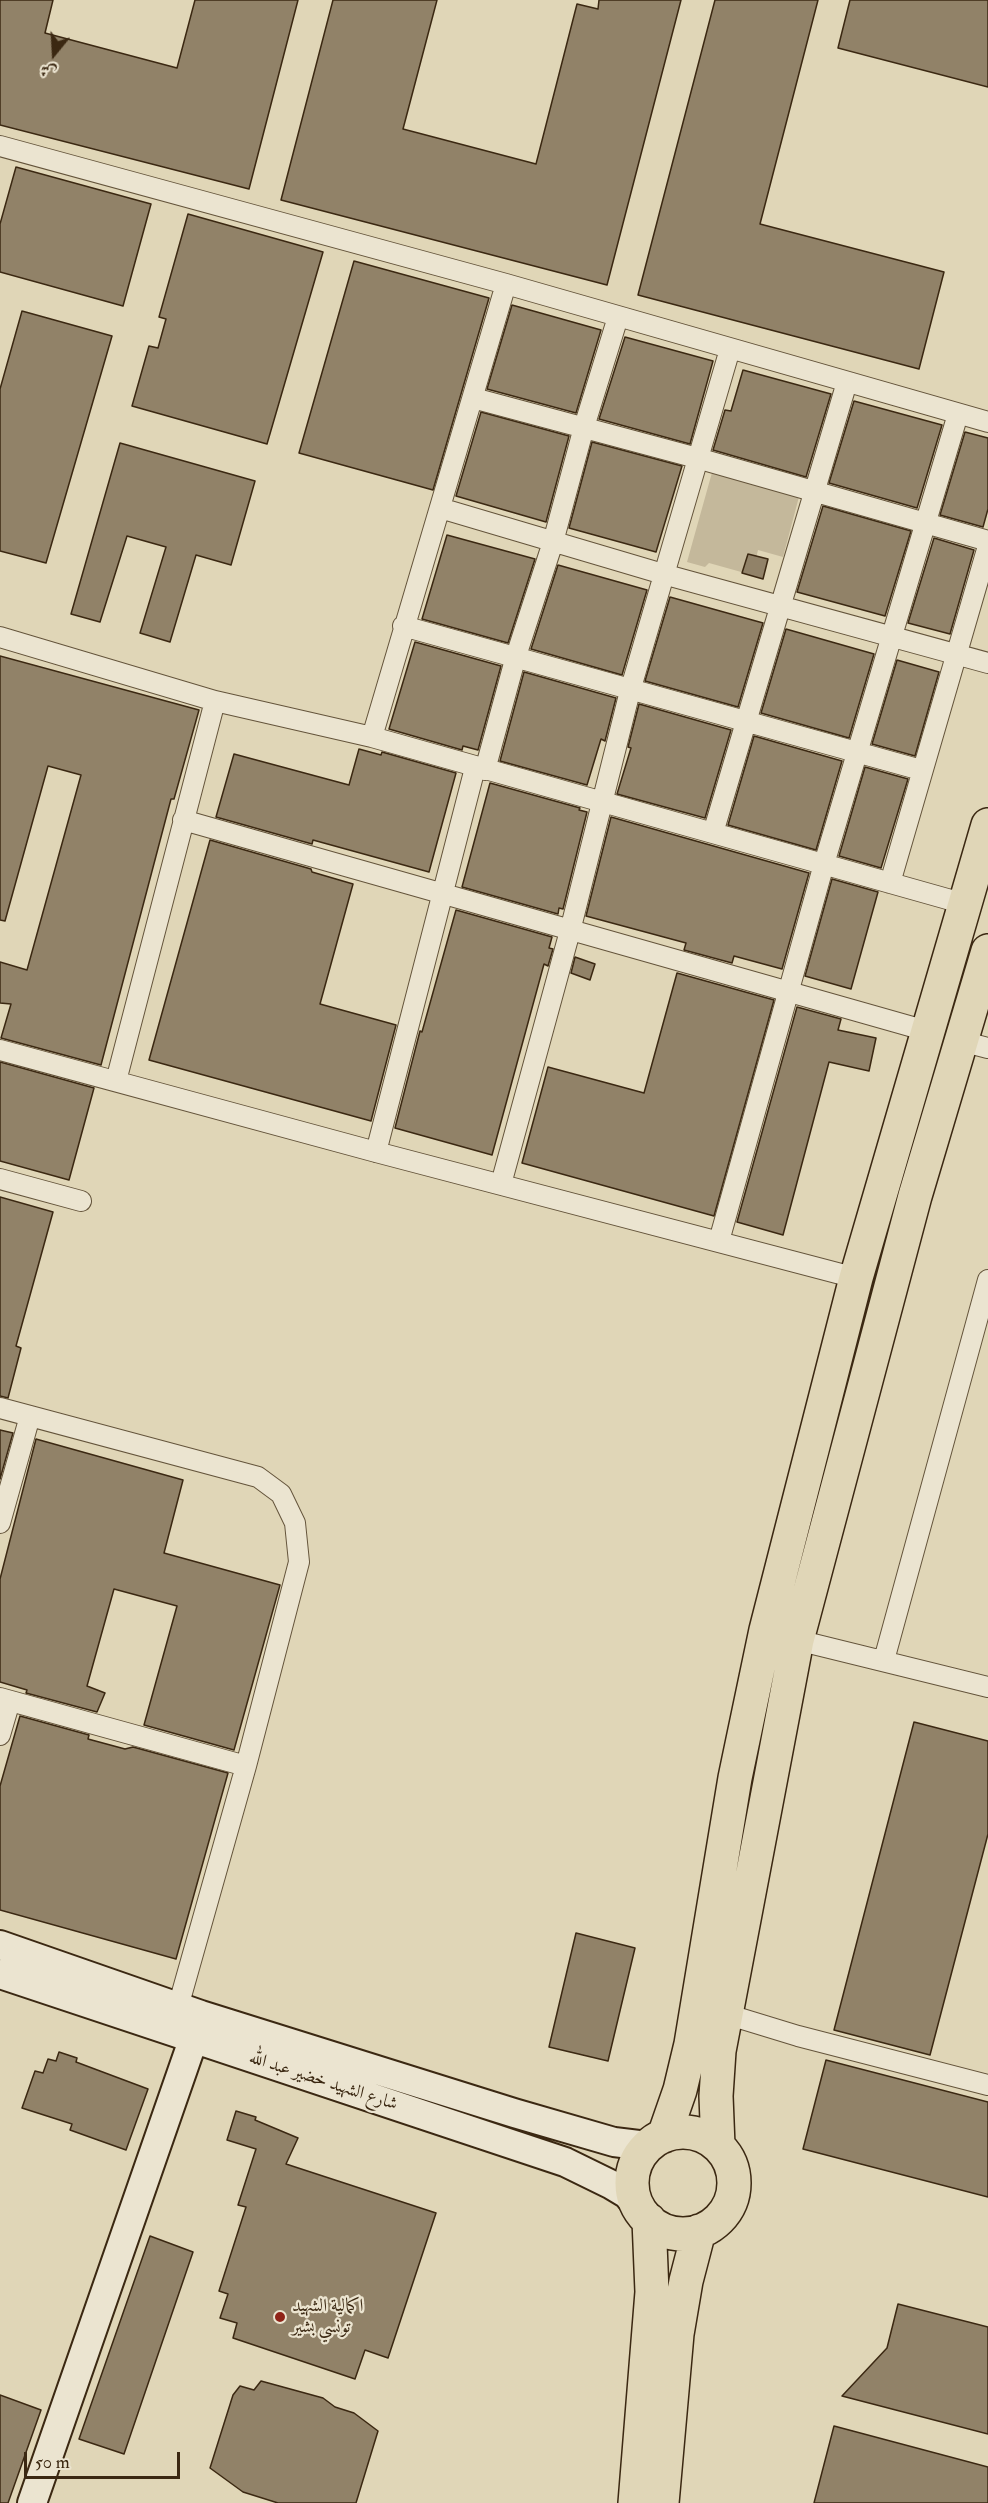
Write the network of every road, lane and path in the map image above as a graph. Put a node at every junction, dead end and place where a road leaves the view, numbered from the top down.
1 (0, 146) edge
2 (506, 285) junction
3 (618, 317) junction
4 (730, 349) junction
5 (847, 382) junction
6 (473, 398) junction
7 (958, 414) junction
8 (988, 422) edge
9 (584, 427) junction
10 (697, 458) junction
11 (815, 492) junction
12 (440, 508) junction
13 (925, 523) junction
14 (988, 541) edge
15 (552, 542) junction
16 (988, 546) edge
17 (663, 574) junction
18 (782, 605) junction
19 (403, 626) junction
20 (891, 636) junction
21 (0, 637) edge
22 (955, 654) junction
23 (516, 656) junction
24 (988, 663) edge
25 (630, 691) junction
26 (215, 701) junction
27 (747, 722) junction
28 (372, 737) junction
29 (857, 753) junction
30 (480, 769) junction
31 (921, 770) junction
32 (601, 802) junction
33 (183, 820) junction
34 (988, 825) edge
35 (713, 833) junction
36 (824, 864) junction
37 (890, 883) junction
38 (441, 894) junction
39 (965, 904) junction
40 (570, 931) junction
41 (988, 951) edge
42 (788, 992) junction
43 (927, 1031) junction
44 (975, 1044) edge
45 (0, 1050) edge
46 (116, 1081) junction
47 (376, 1152) junction
48 (0, 1179) edge
49 (501, 1184) junction
50 (81, 1202) dead end
51 (719, 1242) junction
52 (856, 1278) junction
53 (988, 1280) edge
54 (0, 1408) edge
55 (30, 1416) junction
56 (0, 1523) edge
57 (797, 1640) junction
58 (884, 1660) junction
59 (988, 1687) edge
60 (5, 1699) edge
61 (0, 1736) edge
62 (246, 1766) junction
63 (0, 1945) edge
64 (0, 1974) edge
65 (726, 2014) junction
66 (191, 2021) junction
67 (988, 2085) edge
68 (655, 2141) junction
69 (718, 2146) junction
70 (644, 2214) junction
71 (699, 2231) junction
72 (32, 2503) edge
73 (635, 2503) edge
74 (662, 2503) edge

1 - 2 street
2 - 3 street
2 - 6 street
3 - 4 street
3 - 9 street
4 - 5 street
4 - 10 street
5 - 7 street
5 - 11 street
6 - 9 street
6 - 12 street
7 - 8 street
7 - 13 street
9 - 10 street
9 - 15 street
10 - 11 street
10 - 17 street
11 - 13 street
11 - 18 street
12 - 15 street
12 - 19 street
13 - 14 street
13 - 20 street
15 - 17 street
15 - 23 street
16 - 22 street
17 - 18 street
17 - 25 street
18 - 20 street
18 - 27 street
19 - 23 street
19 - 28 street
20 - 22 street
20 - 29 street
21 - 26 street
22 - 24 street
22 - 31 street
23 - 25 street
23 - 30 street
25 - 27 street
25 - 32 street
26 - 28 street
26 - 33 street
27 - 29 street
27 - 35 street
28 - 30 street
29 - 31 street
29 - 36 street
30 - 32 street
30 - 38 street
31 - 37 street
32 - 35 street
32 - 40 street
33 - 38 street
33 - 46 street
34 - 39 highway
35 - 36 street
36 - 37 street
36 - 42 street
37 - 39 street
38 - 40 street
38 - 47 street
39 - 43 highway
40 - 42 street
40 - 49 street
41 - 44 highway
42 - 43 street
42 - 51 street
43 - 52 highway
44 - 57 highway
45 - 46 street
46 - 47 street
47 - 49 street
48 - 50 street
49 - 51 street
51 - 52 street
52 - 68 highway
53 - 58 street
54 - 55 street
55 - 56 street
55 - 62 street
57 - 58 street
57 - 65 highway
58 - 59 street
60 - 61 street
60 - 62 street
62 - 66 street
63 - 66 main road, شارع الشهيد خضير عبد الله
64 - 66 main road, شارع الشهيد خضير عبد الله
65 - 67 street
65 - 69 highway
66 - 68 main road, شارع الشهيد خضير عبد الله
66 - 70 main road, شارع الشهيد خضير عبد الله
66 - 72 main road
68 - 69 highway
68 - 70 highway
69 - 71 highway
70 - 71 highway
70 - 73 highway
71 - 74 highway

